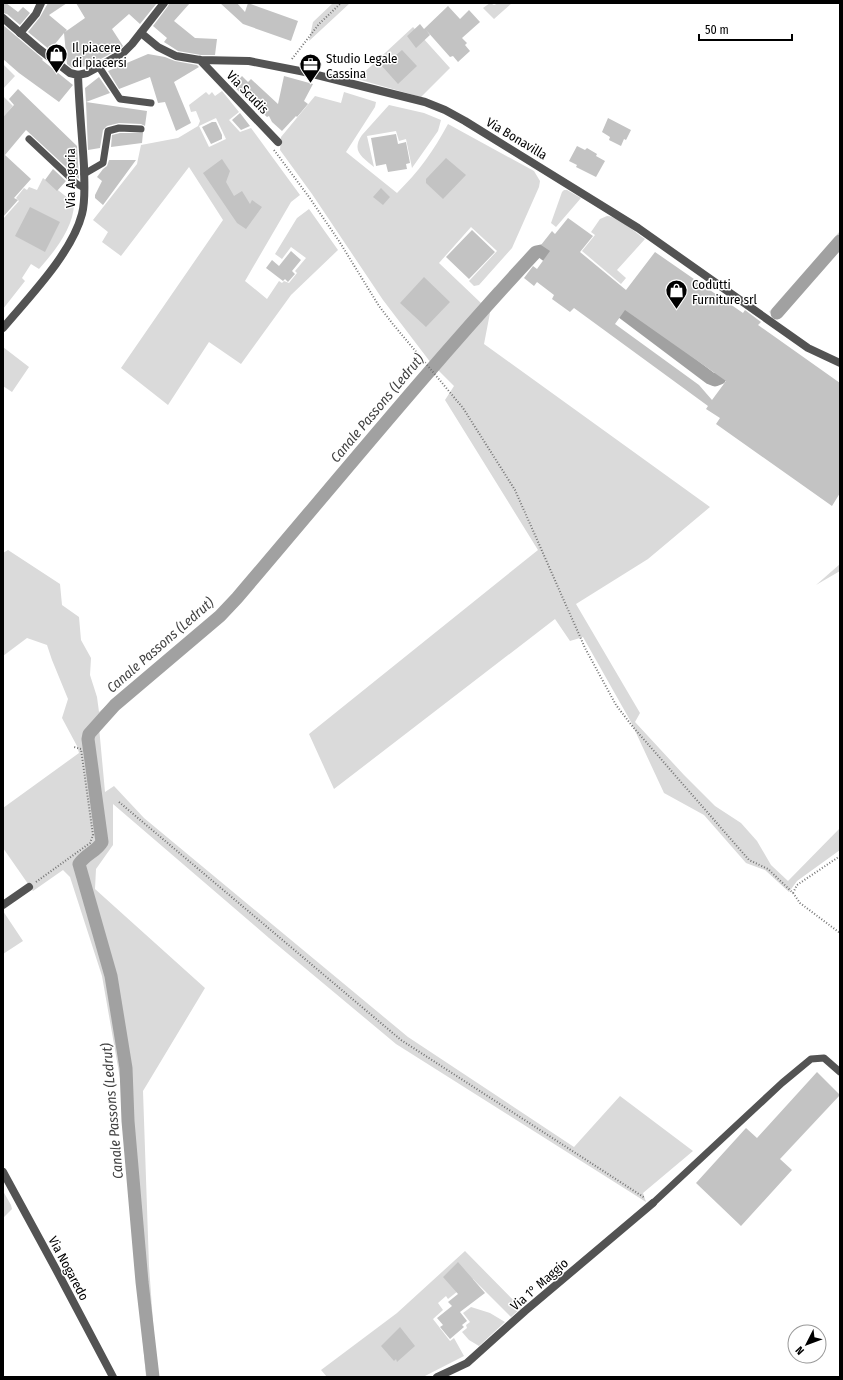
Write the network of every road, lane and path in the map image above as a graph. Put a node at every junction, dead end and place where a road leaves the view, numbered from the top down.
1 (41, 3) edge
2 (164, 3) edge
3 (341, 3) edge
4 (4, 20) edge
5 (141, 33) junction
6 (20, 34) junction
7 (200, 60) junction
8 (99, 67) junction
9 (286, 68) junction
10 (78, 75) junction
11 (151, 103) dead end
12 (141, 130) dead end
13 (29, 139) dead end
14 (276, 145) joint
15 (84, 174) junction
16 (84, 188) junction
17 (3, 328) edge
18 (840, 363) edge
19 (74, 747) dead end
20 (119, 802) dead end
21 (840, 856) edge
22 (29, 887) joint
23 (793, 893) junction
24 (3, 905) edge
25 (840, 933) edge
26 (840, 1072) edge
27 (3, 1172) edge
28 (653, 1203) junction
29 (113, 1377) edge
30 (437, 1377) edge

1 - 6 street
2 - 5 street
3 - 9 path
4 - 6 street
5 - 7 street, Via Bonavilla
5 - 8 street
6 - 10 street
7 - 9 street, Via Bonavilla
7 - 14 street, Via Scudis
8 - 10 street
8 - 11 lane
9 - 18 street, Via Bonavilla
10 - 15 street, Via Angoria
12 - 15 lane
13 - 16 lane
14 - 23 path
15 - 16 street, Via Angoria
16 - 17 street, Via Angoria
19 - 22 path
20 - 28 path
21 - 23 path
22 - 24 street
23 - 25 path
26 - 28 lane
27 - 29 street, Via Nogaredo
28 - 30 street, Via 1° Maggio

